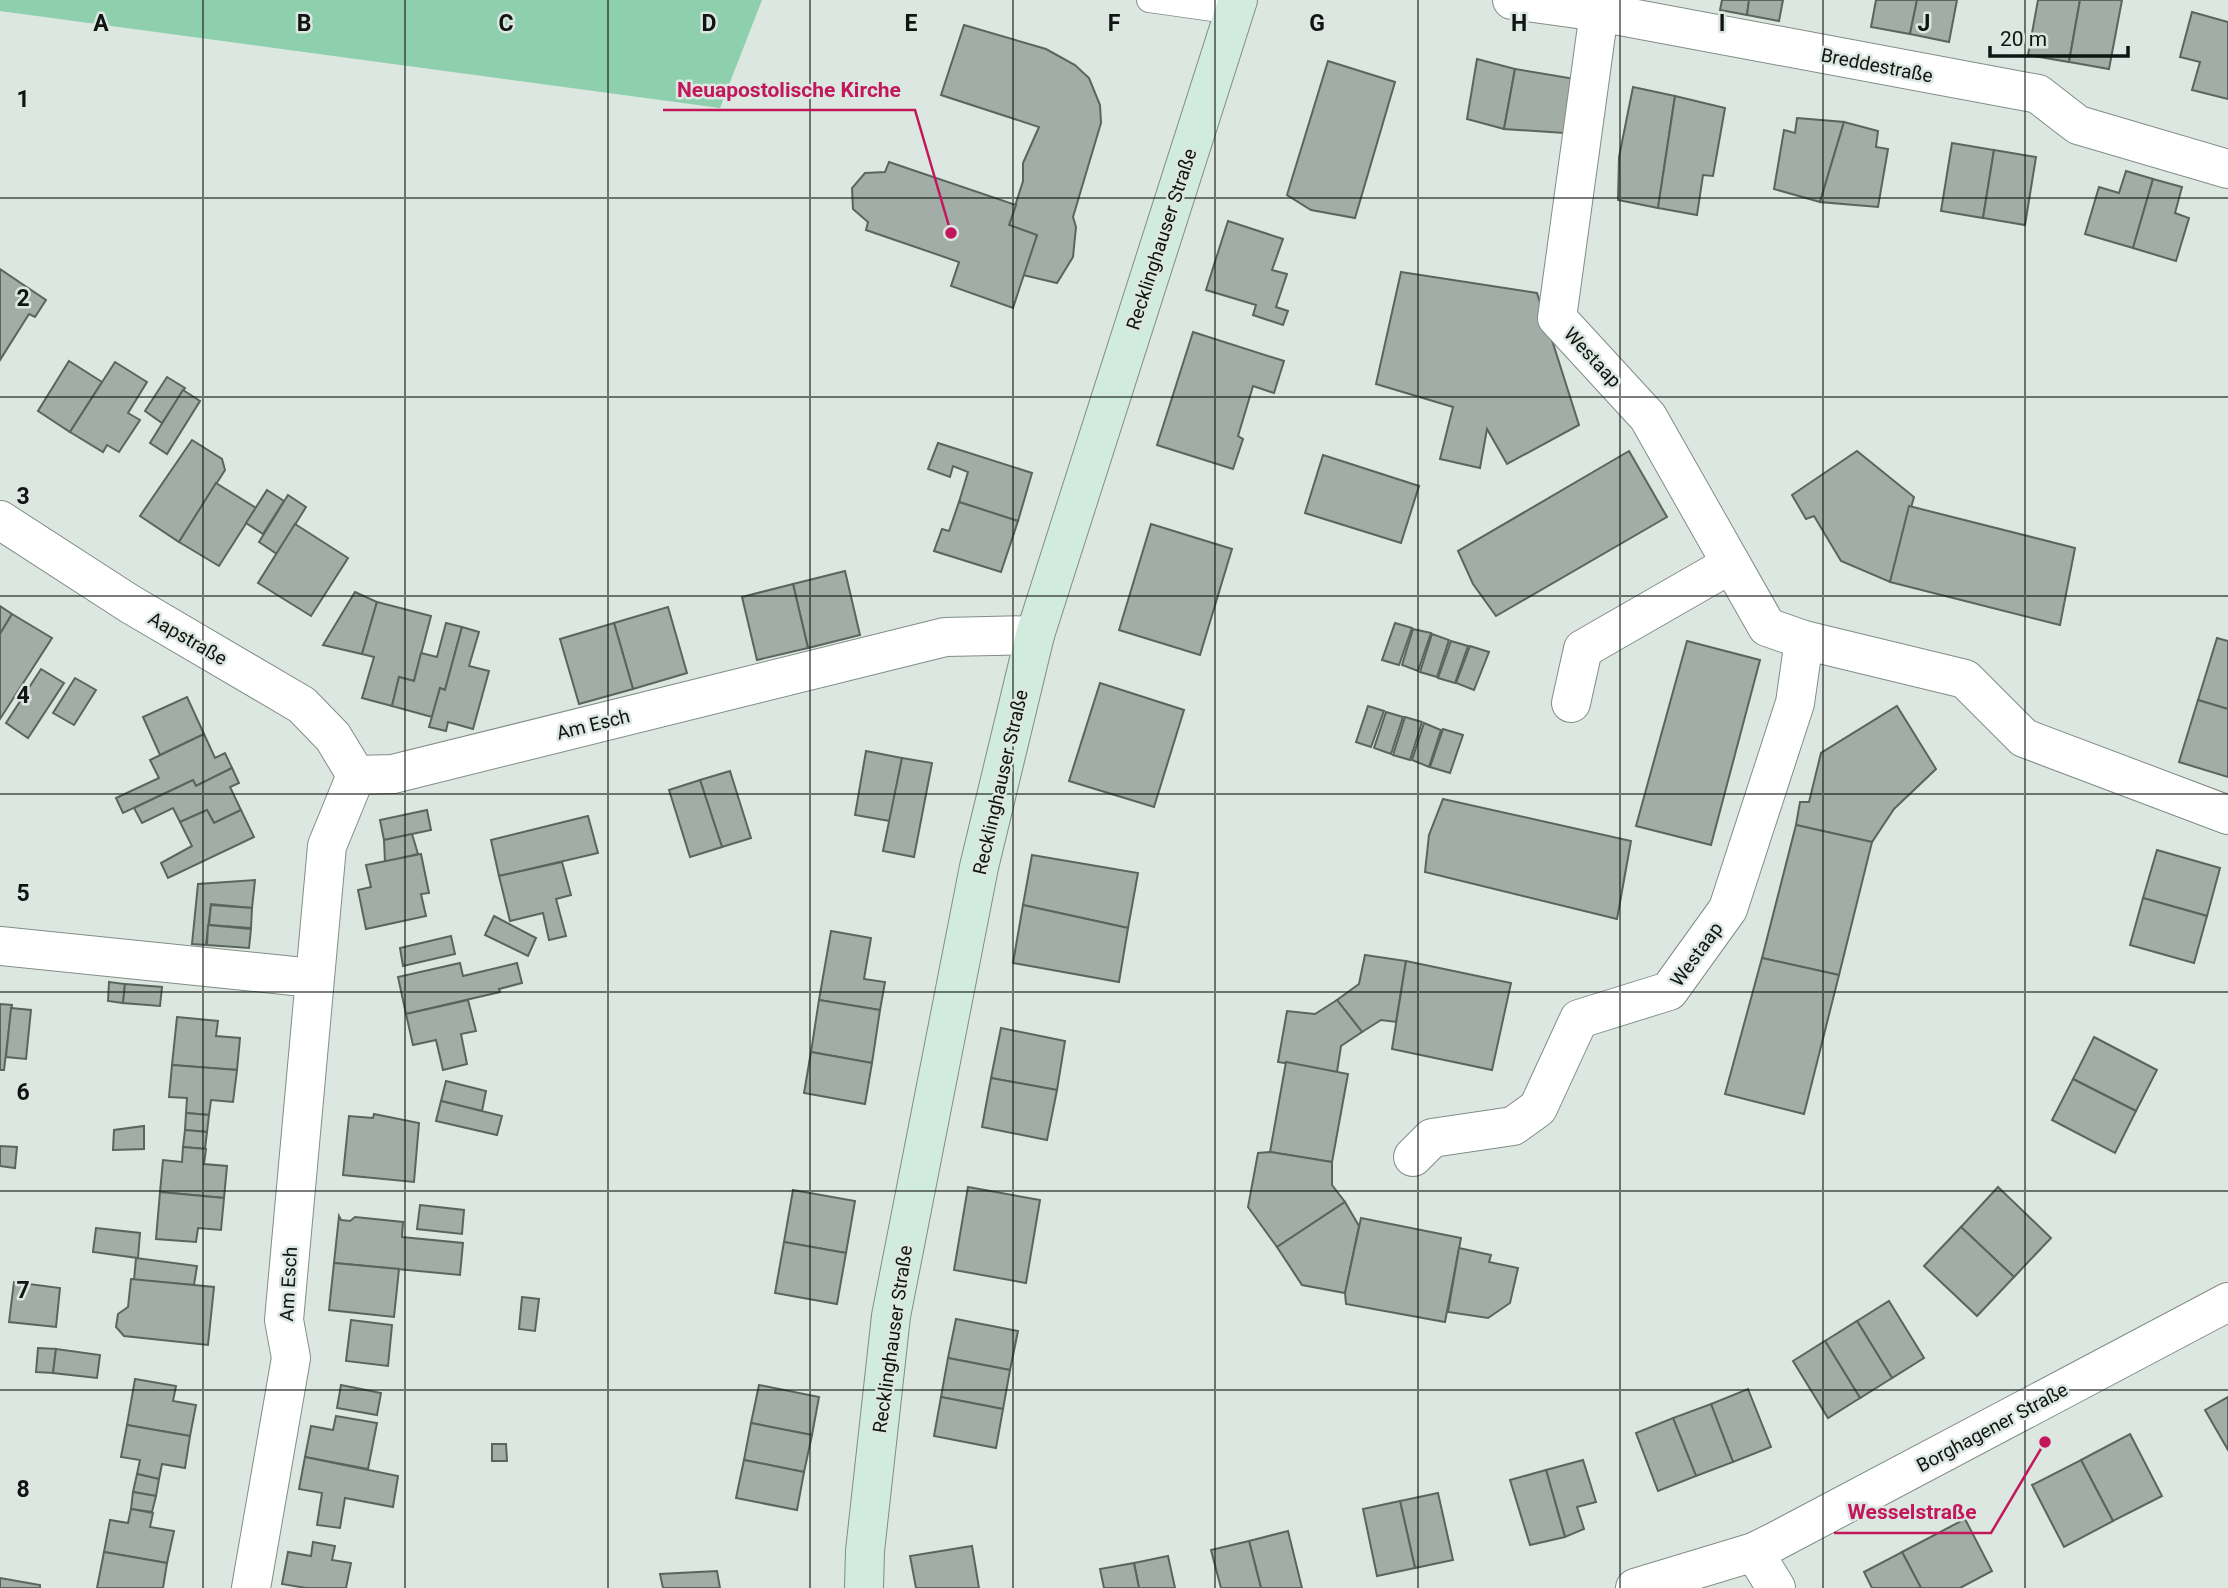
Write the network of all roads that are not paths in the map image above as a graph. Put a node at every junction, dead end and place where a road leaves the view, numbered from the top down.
1 (1149, 0) edge
2 (1512, 0) edge
3 (1236, 6) edge
4 (1598, 12) junction
5 (2228, 169) edge
6 (0, 520) edge
7 (1731, 564) junction
8 (1035, 635) junction
9 (1804, 639) junction
10 (1571, 703) dead end
11 (356, 775) junction
12 (2228, 815) edge
13 (0, 946) edge
14 (313, 978) junction
15 (1413, 1157) dead end
16 (2228, 1302) edge
17 (1754, 1552) junction
18 (251, 1588) edge
19 (864, 1588) edge
20 (1635, 1588) edge
21 (1776, 1588) edge

1 - 3 lane
2 - 4 street, Breddestraße
3 - 8 street, Recklinghauser Straße
4 - 5 street, Breddestraße
4 - 7 street, Westaap
6 - 11 street, Aapstraße
7 - 9 street, Westaap
7 - 10 street
8 - 11 street, Am Esch
8 - 19 street, Recklinghauser Straße
9 - 12 street, Westaap
9 - 15 street, Westaap
11 - 14 street, Am Esch
13 - 14 street
14 - 18 street, Am Esch
16 - 17 street, Borghagener Straße
17 - 20 street, Borghagener Straße
17 - 21 street

